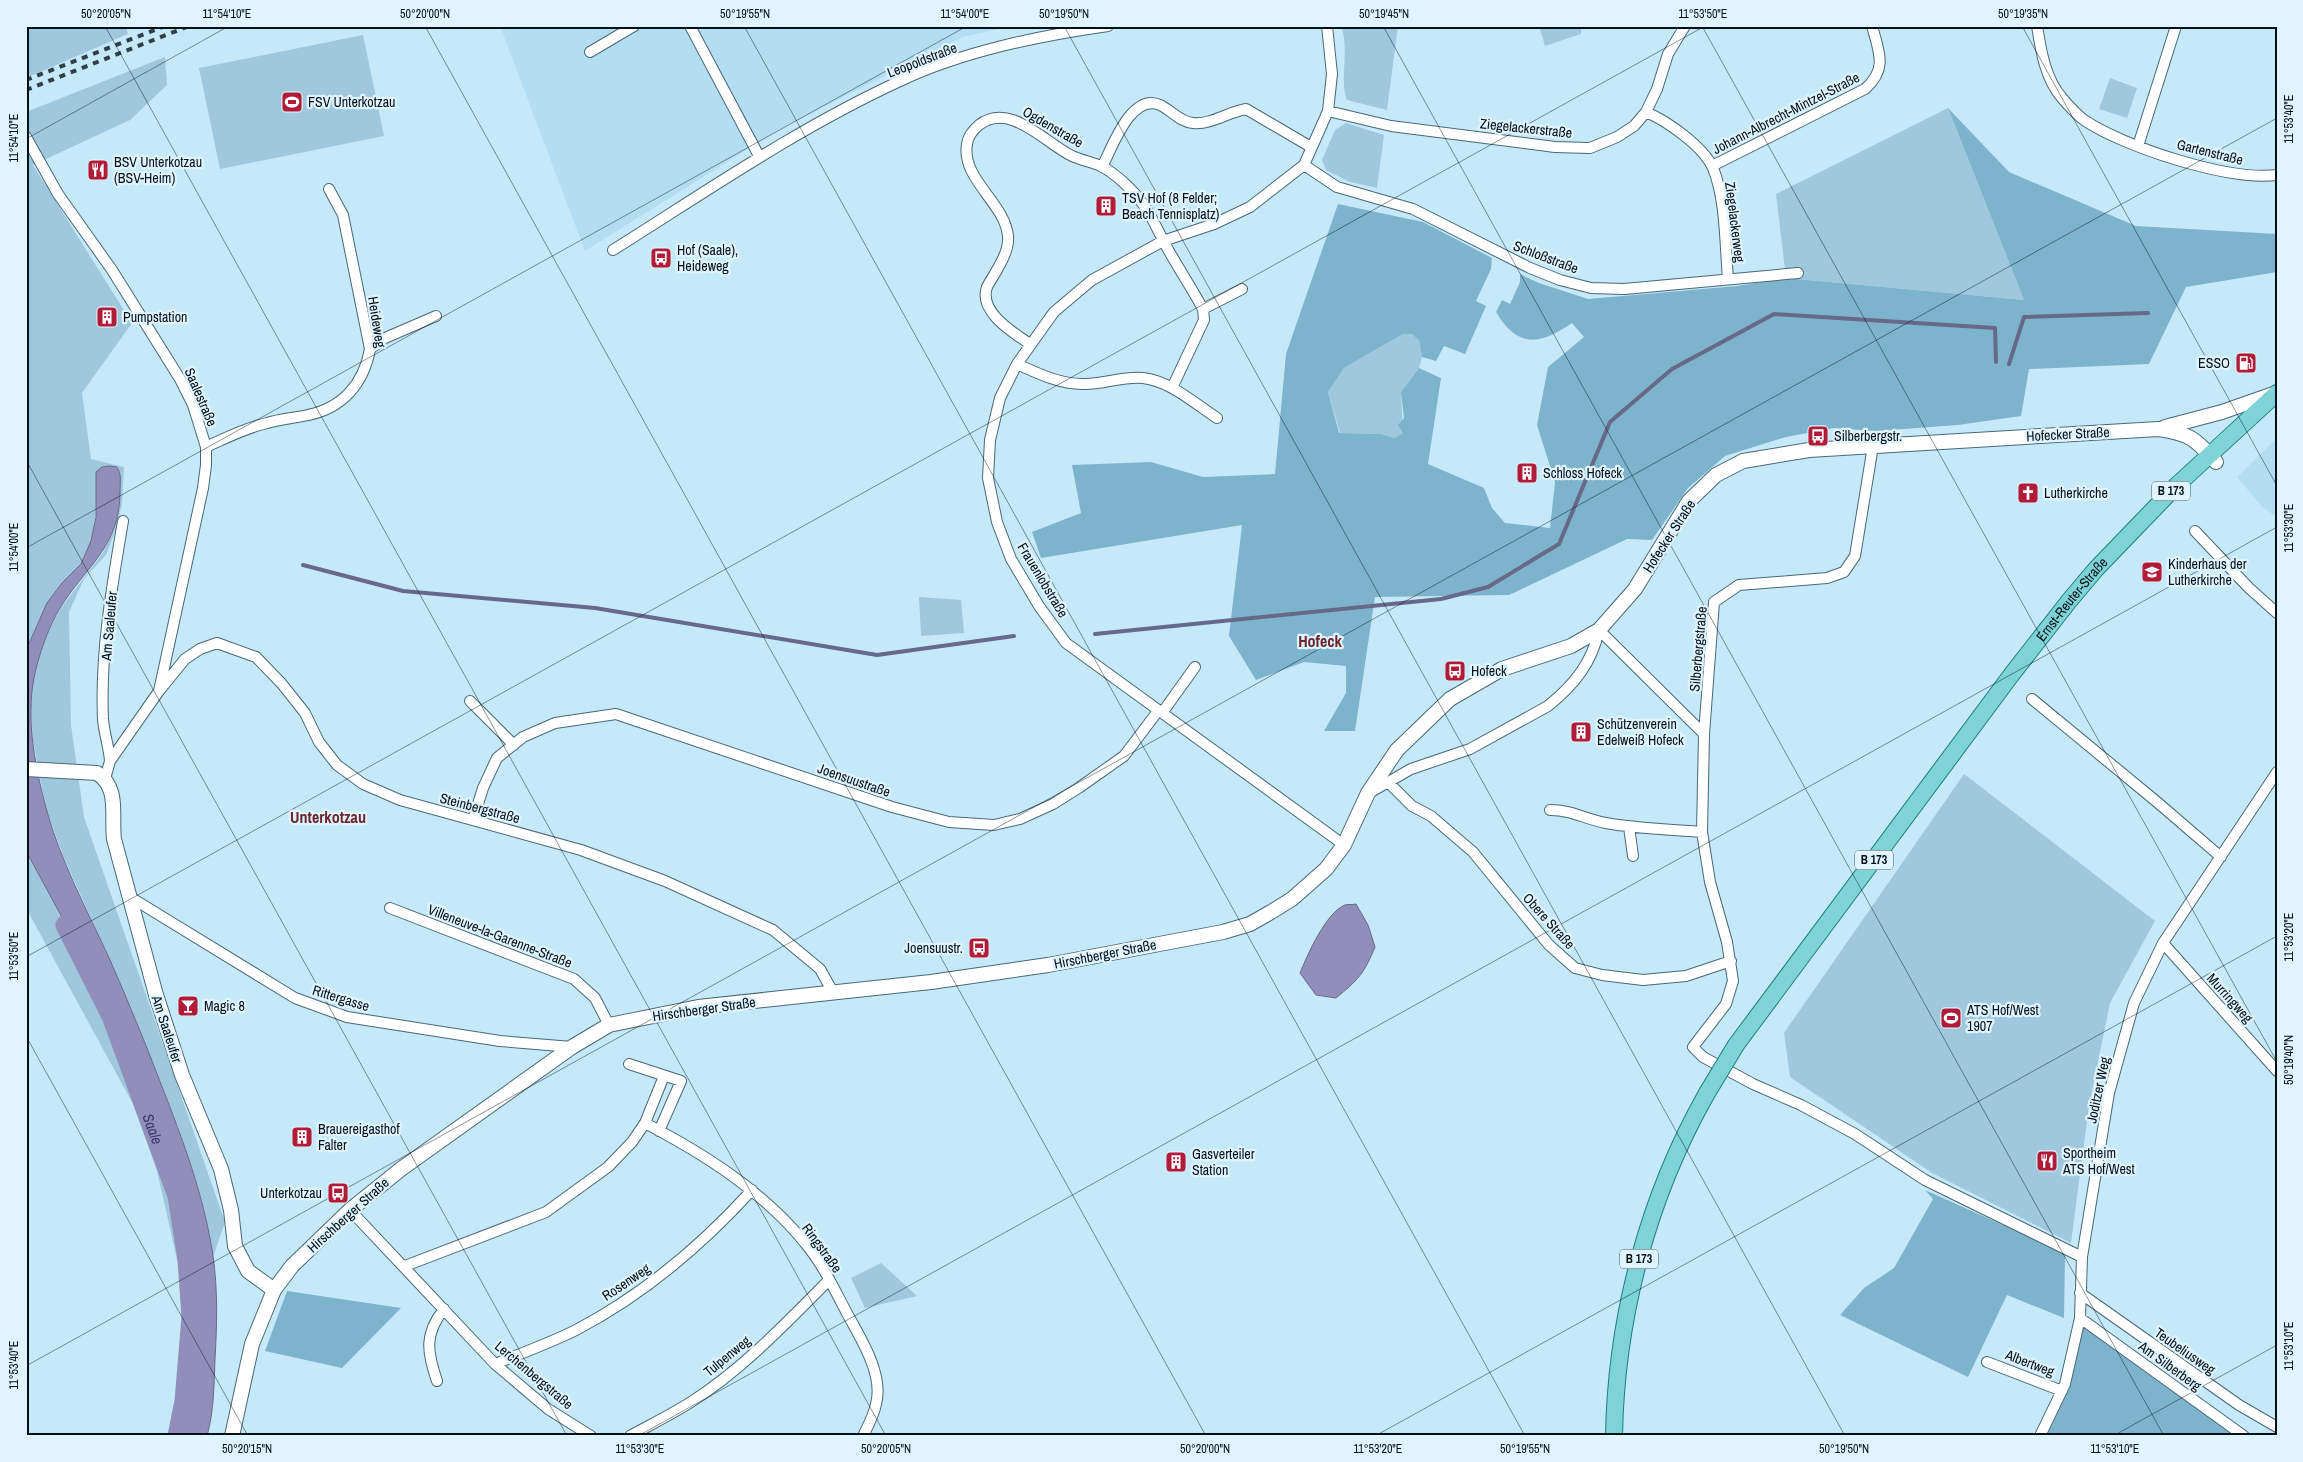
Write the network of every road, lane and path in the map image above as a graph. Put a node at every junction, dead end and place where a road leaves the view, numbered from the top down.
1 (634, 26) edge
2 (690, 26) edge
3 (1108, 26) edge
4 (1327, 26) edge
5 (1685, 26) edge
6 (1872, 26) edge
7 (2037, 26) edge
8 (2176, 26) edge
9 (590, 52) dead end
10 (1328, 111) junction
11 (1646, 112) junction
12 (26, 137) edge
13 (2138, 146) junction
14 (1311, 147) junction
15 (759, 156) junction
16 (1304, 165) junction
17 (1712, 166) junction
18 (1102, 167) junction
19 (2277, 175) edge
20 (329, 189) dead end
21 (1163, 241) junction
22 (613, 250) dead end
23 (1798, 273) dead end
24 (1728, 279) junction
25 (1242, 289) dead end
26 (1203, 309) junction
27 (436, 316) dead end
28 (1030, 344) junction
29 (370, 349) junction
30 (1017, 364) junction
31 (1172, 388) junction
32 (2277, 393) edge
33 (2277, 408) edge
34 (1217, 418) dead end
35 (2158, 429) junction
36 (1873, 446) junction
37 (206, 447) junction
38 (2213, 458) junction
39 (123, 521) dead end
40 (2195, 531) dead end
41 (2277, 613) edge
42 (1599, 630) junction
43 (1195, 668) dead end
44 (159, 691) junction
45 (2032, 699) dead end
46 (470, 702) dead end
47 (1160, 712) junction
48 (1704, 734) junction
49 (514, 744) junction
50 (110, 761) junction
51 (26, 769) edge
52 (2277, 772) edge
53 (106, 779) junction
54 (1388, 782) junction
55 (1368, 793) junction
56 (1550, 810) dead end
57 (473, 820) junction
58 (1629, 827) junction
59 (1702, 832) junction
60 (1344, 845) junction
61 (1633, 856) dead end
62 (2221, 857) junction
63 (130, 897) junction
64 (390, 908) dead end
65 (2163, 943) junction
66 (1731, 961) junction
67 (834, 994) junction
68 (609, 1025) junction
69 (568, 1046) junction
70 (629, 1064) dead end
71 (2277, 1071) edge
72 (664, 1076) junction
73 (645, 1123) junction
74 (659, 1131) junction
75 (752, 1190) junction
76 (350, 1210) junction
77 (2082, 1257) junction
78 (405, 1266) junction
79 (829, 1280) junction
80 (274, 1290) junction
81 (2080, 1293) junction
82 (444, 1309) junction
83 (2080, 1318) junction
84 (1987, 1362) dead end
85 (494, 1364) junction
86 (437, 1381) dead end
87 (2062, 1390) junction
88 (2277, 1427) edge
89 (232, 1436) edge
90 (591, 1436) edge
91 (630, 1436) edge
92 (863, 1436) edge
93 (1614, 1436) edge
94 (2040, 1436) edge
95 (2244, 1436) edge

1 - 9 street
2 - 15 street
3 - 15 street, Leopoldstraße
4 - 10 street
5 - 11 street, Ziegelackerstraße
6 - 17 street, Johann-Albrecht-Mintzel-Straße
7 - 13 street, Gartenstraße
8 - 13 street
10 - 11 street, Ziegelackerstraße
10 - 14 street
11 - 17 street, Ziegelackerweg
12 - 37 street, Saalestraße
13 - 19 street, Gartenstraße
14 - 16 street
14 - 18 street
15 - 22 street, Leopoldstraße
16 - 21 street, Frauenlobstraße
16 - 24 street, Schloßstraße
17 - 24 street, Ziegelackerweg
18 - 21 street, Ogdenstraße
18 - 28 street, Ogdenstraße
20 - 29 street, Heideweg
21 - 26 street, Ogdenstraße
21 - 28 street, Frauenlobstraße
23 - 24 street, Schloßstraße
25 - 26 street
26 - 31 street
27 - 29 street
28 - 30 street, Frauenlobstraße
29 - 37 street, Heideweg
30 - 31 street
30 - 47 street, Frauenlobstraße
31 - 34 street
32 - 35 main road, Hofecker Straße
32 - 38 main road, Ernst-Reuter-Straße / B 173
33 - 38 main road, Ernst-Reuter-Straße / B 173
35 - 36 main road, Hofecker Straße
35 - 38 main road, Hofecker Straße
36 - 42 main road, Hofecker Straße
36 - 48 street, Silberbergstraße
37 - 44 street, Saalestraße
38 - 93 main road, Ernst-Reuter-Straße / B 173, bridge
39 - 50 street, Am Saaleufer
40 - 41 street
42 - 48 street
42 - 54 street
42 - 55 main road, Hofecker Straße
43 - 47 street, Joensuustraße
44 - 50 street, Saalestraße
44 - 57 street, Steinbergstraße
45 - 62 street
46 - 49 street
47 - 49 street, Joensuustraße
47 - 60 street, Frauenlobstraße
48 - 59 street, Silberbergstraße
49 - 57 street, Joensuustraße
50 - 53 street, Saalestraße
51 - 53 main road
52 - 62 street, Joditzer Weg
53 - 63 main road, Am Saaleufer
54 - 55 street
54 - 66 street, Obere Straße
55 - 60 main road, Hofecker Straße
56 - 58 street
57 - 67 street, Steinbergstraße
58 - 59 street
58 - 61 street
59 - 66 street, Silberbergstraße
60 - 67 main road, Hirschberger Straße
62 - 65 street, Joditzer Weg
63 - 69 street, Rittergasse
63 - 80 main road, Am Saaleufer
64 - 68 street, Villeneuve-la-Garenne-Straße
65 - 71 street, Murringweg
65 - 77 street, Joditzer Weg
66 - 77 street, Silberbergstraße
67 - 68 main road, Hirschberger Straße
68 - 69 main road, Hirschberger Straße
69 - 76 main road, Hirschberger Straße
70 - 72 street
72 - 73 street
72 - 74 street
73 - 74 street, Ringstraße
73 - 78 street
74 - 75 street, Ringstraße
75 - 79 street, Ringstraße
75 - 85 street, Rosenweg
76 - 78 street, Lerchenbergstraße
76 - 80 main road, Hirschberger Straße
77 - 81 street, Joditzer Weg
78 - 82 street, Lerchenbergstraße
79 - 91 street, Tulpenweg
79 - 92 street, Ringstraße
80 - 89 main road, Hirschberger Straße
81 - 83 street, Joditzer Weg
81 - 88 street, Teubeliusweg
82 - 85 street, Lerchenbergstraße
82 - 86 street
83 - 87 street, Joditzer Weg
83 - 95 street, Am Silberberg
84 - 87 street, Albertweg
85 - 90 street, Lerchenbergstraße
87 - 94 street, Joditzer Weg

